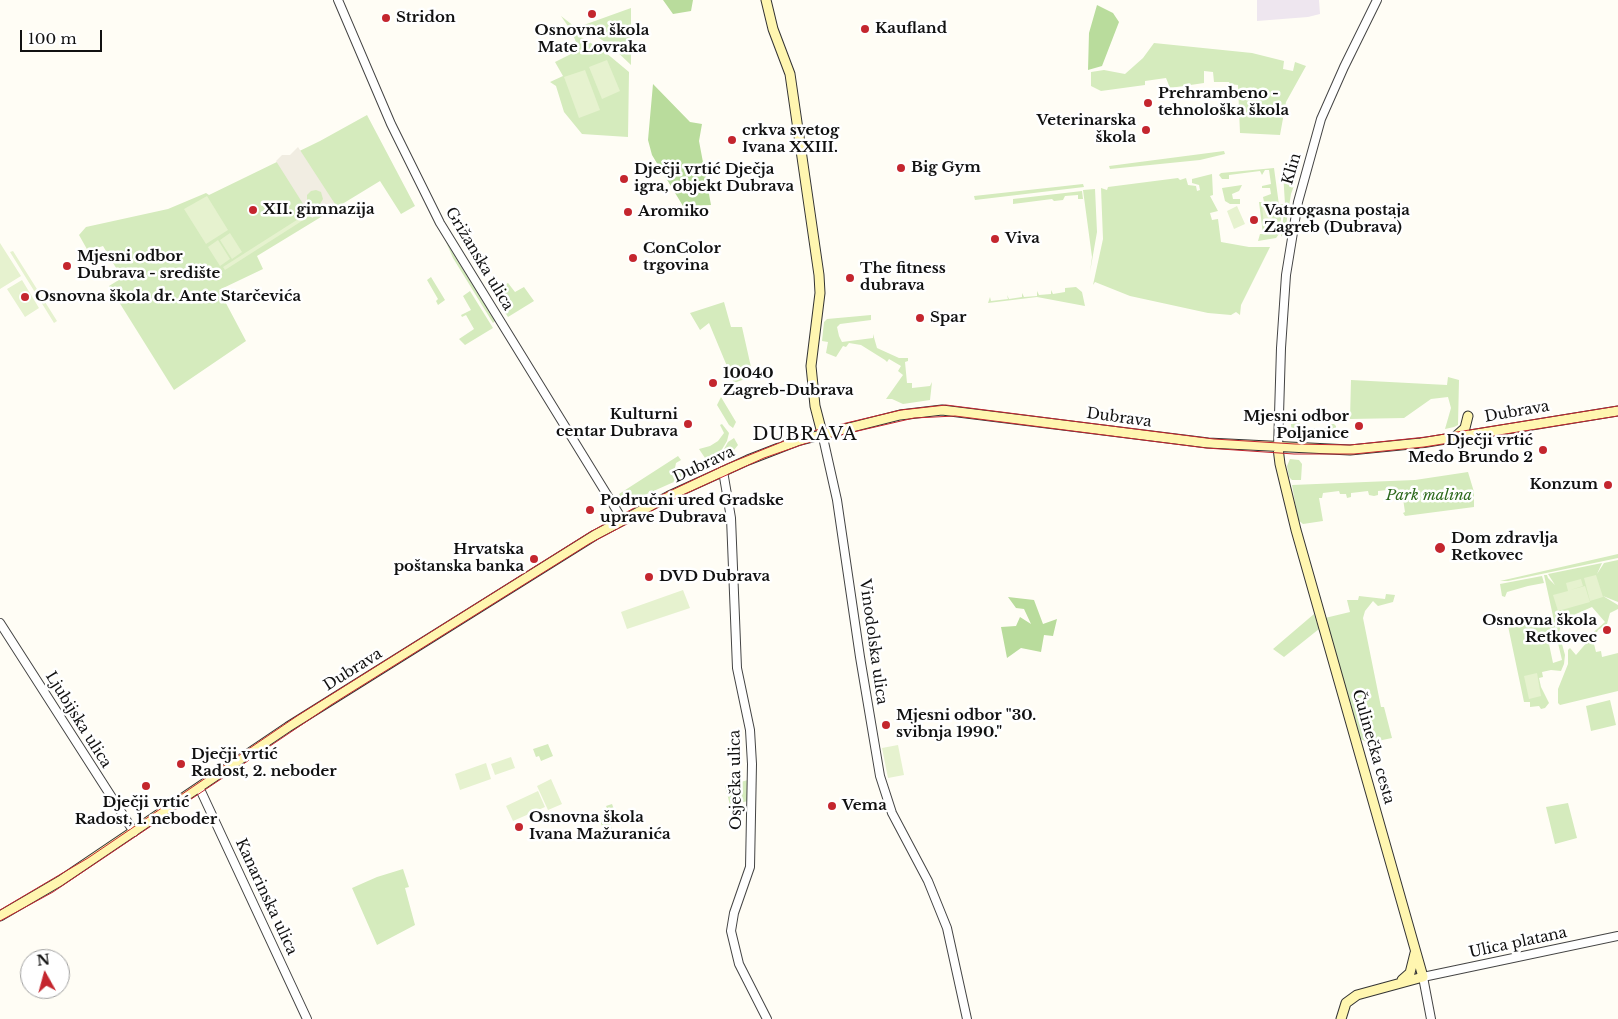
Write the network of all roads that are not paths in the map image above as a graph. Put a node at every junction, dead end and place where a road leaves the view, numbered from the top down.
1 (338, 0) edge
2 (766, 0) edge
3 (1377, 0) edge
4 (1618, 411) edge
5 (1488, 431) junction
6 (822, 433) junction
7 (1454, 438) junction
8 (1278, 448) junction
9 (723, 471) junction
10 (622, 519) junction
11 (0, 623) edge
12 (199, 787) junction
13 (134, 832) junction
14 (0, 916) edge
15 (1618, 936) edge
16 (1416, 950) junction
17 (1423, 977) junction
18 (1398, 983) junction
19 (307, 1019) edge
20 (767, 1019) edge
21 (967, 1019) edge
22 (1341, 1019) edge
23 (1431, 1019) edge

1 - 10 street, Grižanska ulica
2 - 6 main road
3 - 8 street, Klin
4 - 5 main road, Dubrava
5 - 7 main road, Dubrava
5 - 7 main road
6 - 8 main road, Dubrava
6 - 9 main road, Dubrava
6 - 21 street, Vinodolska ulica
7 - 8 main road, Dubrava
8 - 16 main road, Čulinečka cesta
9 - 10 main road, Dubrava
9 - 20 street, Osječka ulica
10 - 12 main road, Dubrava
11 - 13 street, Ljubijska ulica
12 - 13 main road, Dubrava
12 - 19 street, Kanarinska ulica
13 - 14 main road, Dubrava
15 - 17 street, Ulica platana
16 - 17 main road, Čulinečka cesta
16 - 18 main road
17 - 18 main road
17 - 23 street
18 - 22 main road

